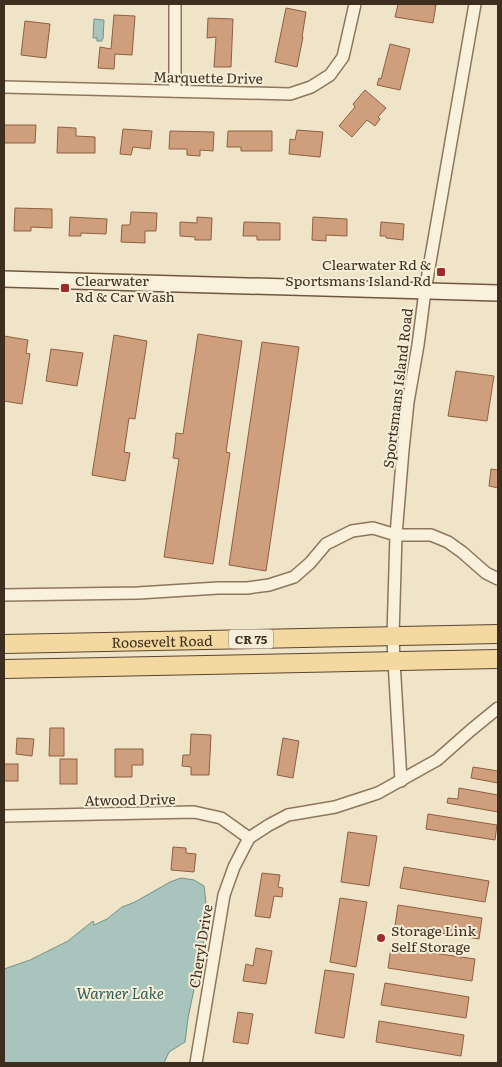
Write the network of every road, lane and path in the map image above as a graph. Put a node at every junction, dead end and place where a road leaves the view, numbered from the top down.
1 (175, 4) edge
2 (355, 4) edge
3 (475, 4) edge
4 (4, 88) edge
5 (175, 91) junction
6 (4, 279) edge
7 (425, 291) junction
8 (498, 292) edge
9 (396, 535) junction
10 (498, 579) edge
11 (4, 596) edge
12 (498, 634) edge
13 (393, 636) junction
14 (4, 644) edge
15 (498, 659) edge
16 (394, 661) junction
17 (4, 669) edge
18 (498, 708) edge
19 (401, 781) junction
20 (4, 816) edge
21 (249, 838) junction
22 (196, 1063) edge

1 - 5 street
2 - 5 street, Marquette Drive
3 - 7 street, Sportsmans Island Road
4 - 5 street, Marquette Drive
6 - 7 street
7 - 8 street
7 - 9 street, Sportsmans Island Road
9 - 10 street
9 - 11 street
9 - 13 street, Sportsmans Island Road
12 - 13 main road, Roosevelt Road / CR 75
13 - 14 main road, Roosevelt Road / CR 75
13 - 16 street, Sportsmans Island Road
15 - 16 main road, Roosevelt Road / CR 75
16 - 17 main road, Roosevelt Road / CR 75
16 - 19 street, Sportsmans Island Road
18 - 19 street
19 - 21 street
20 - 21 street, Atwood Drive
21 - 22 street, Cheryl Drive

